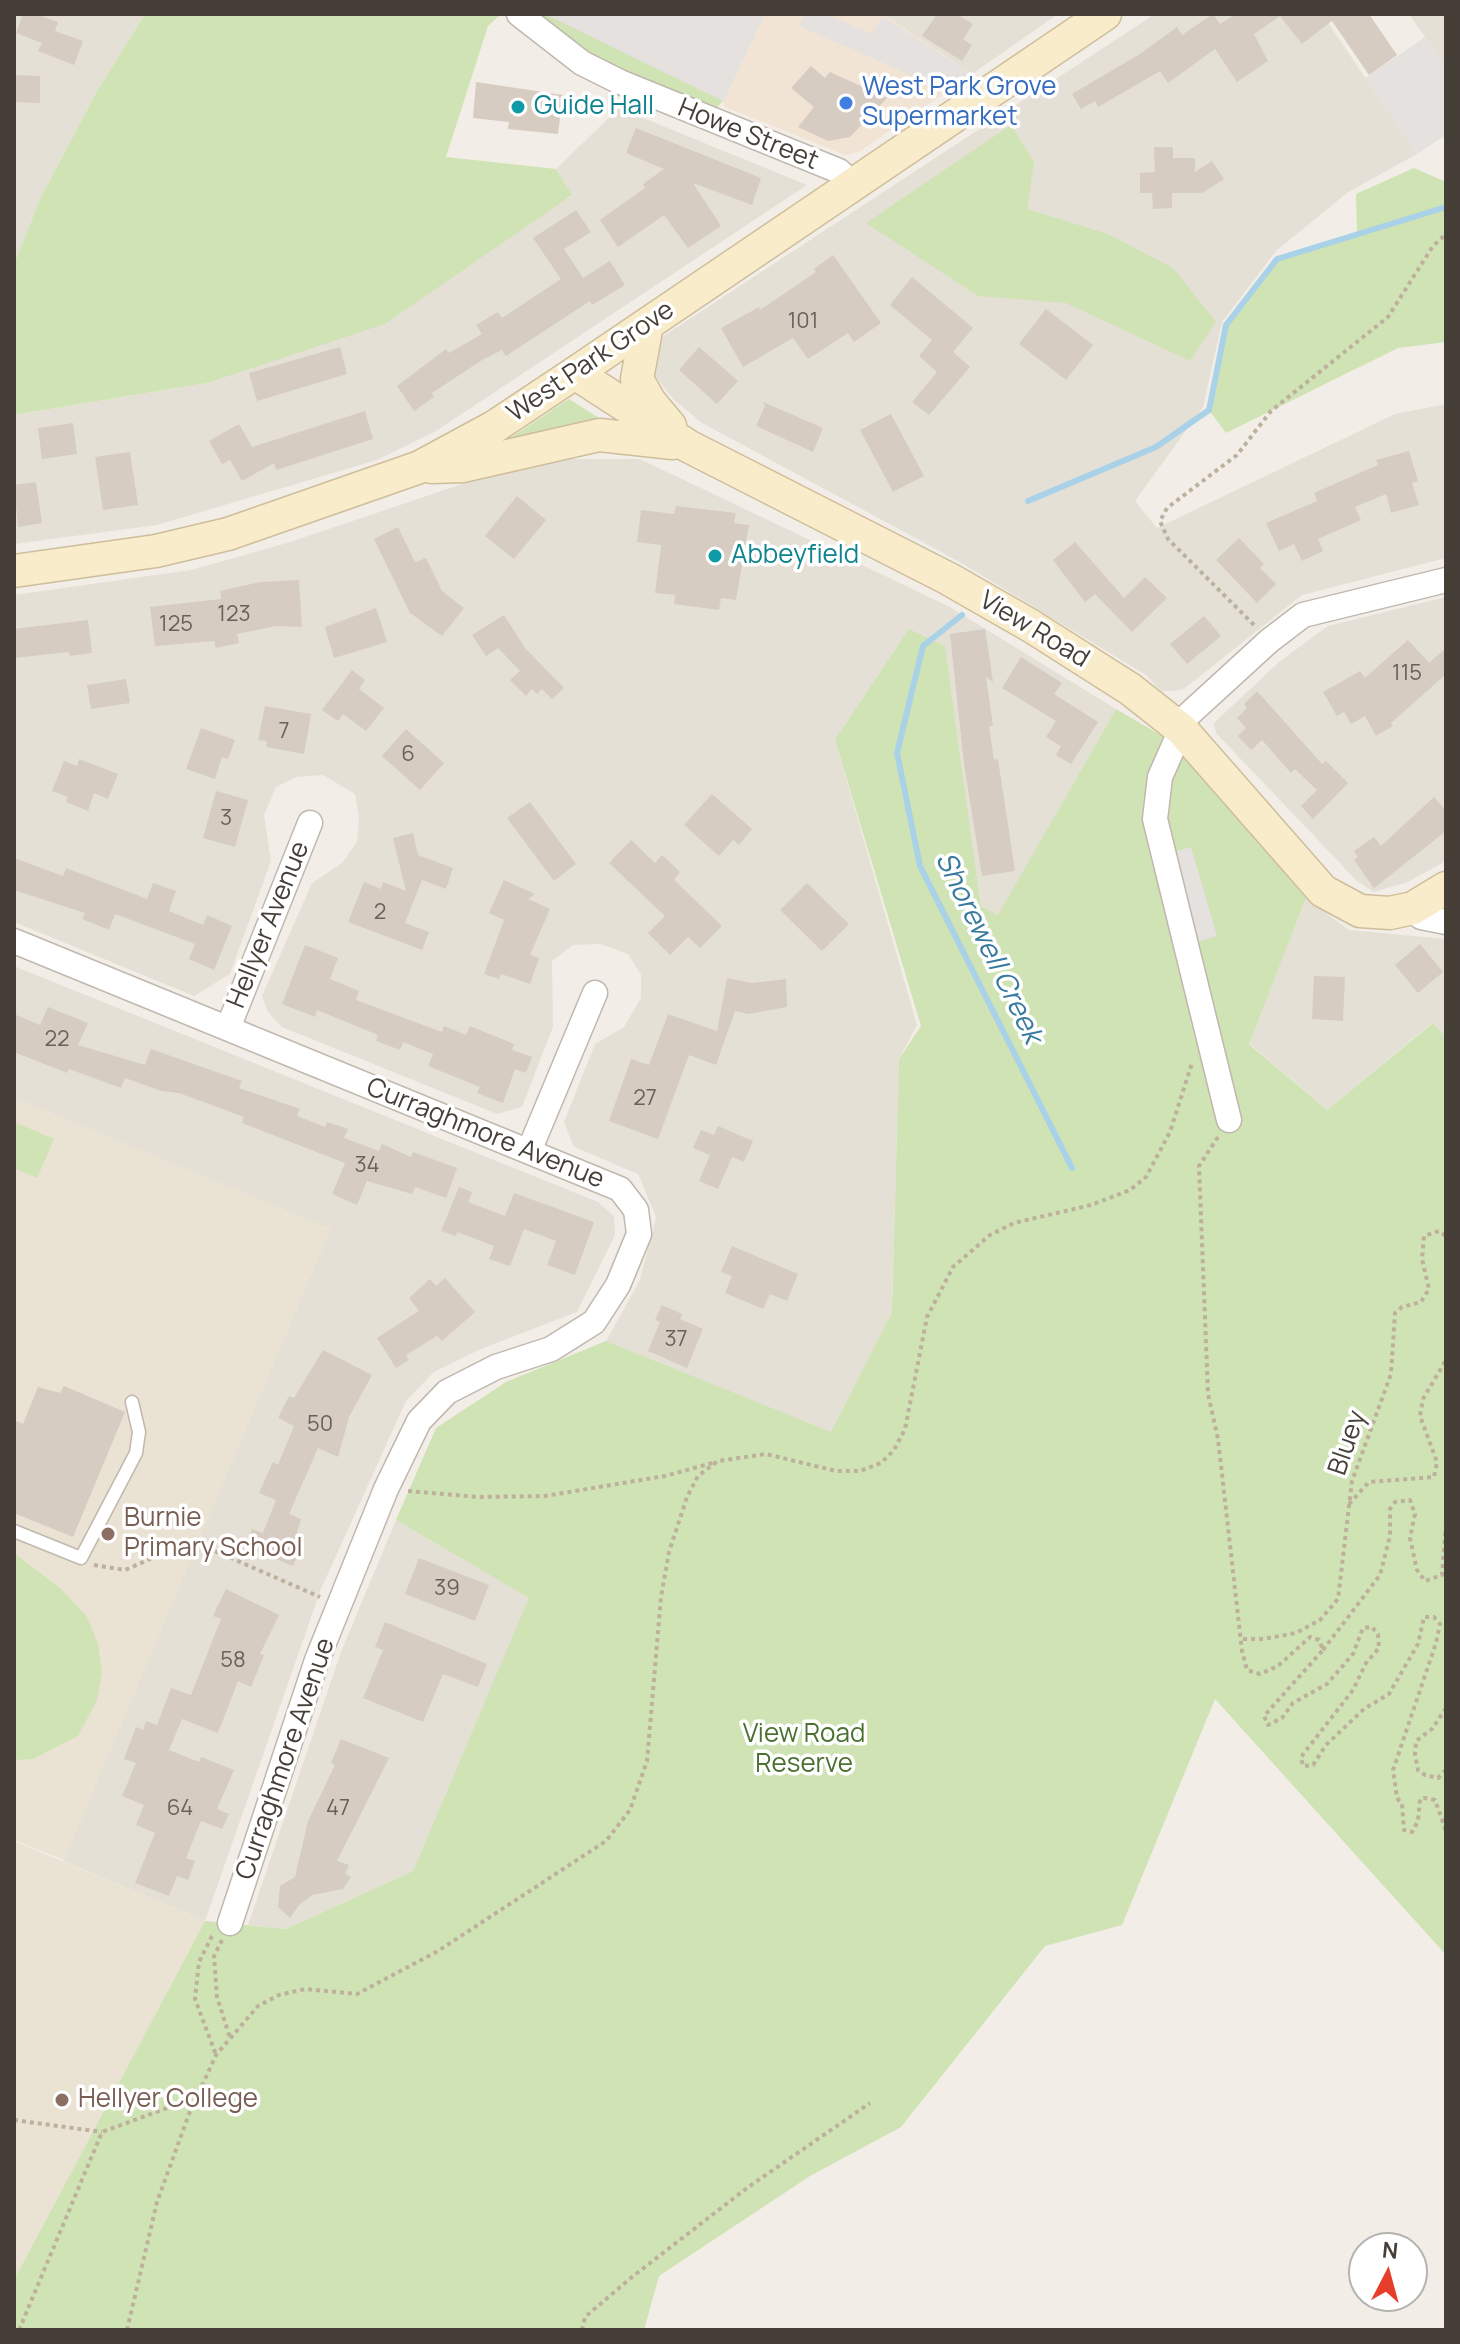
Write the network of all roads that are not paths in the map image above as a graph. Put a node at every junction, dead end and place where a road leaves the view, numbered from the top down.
1 (519, 14) edge
2 (1105, 14) edge
3 (852, 184) junction
4 (647, 325) junction
5 (575, 373) junction
6 (688, 446) junction
7 (420, 467) junction
8 (14, 571) edge
9 (1446, 580) edge
10 (1182, 730) junction
11 (310, 823) dead end
12 (1446, 888) edge
13 (1413, 908) junction
14 (1446, 922) edge
15 (14, 941) edge
16 (595, 993) dead end
17 (228, 1028) junction
18 (1229, 1120) road end
19 (529, 1151) junction
20 (132, 1402) dead end
21 (14, 1531) edge
22 (230, 1923) road end

1 - 3 street, Howe Street
2 - 3 street, West Park Grove
3 - 4 street, West Park Grove
4 - 5 street, West Park Grove
4 - 6 street
5 - 6 street, View Road
5 - 7 street, West Park Grove
6 - 7 street
6 - 10 street, View Road
7 - 8 street, West Park Grove
9 - 10 street
10 - 13 street, View Road
10 - 18 street
11 - 17 street, Hellyer Avenue
12 - 13 street, View Road
13 - 14 street
15 - 17 street, Curraghmore Avenue
16 - 19 street
17 - 19 street, Curraghmore Avenue
19 - 22 street, Curraghmore Avenue
20 - 21 lane

